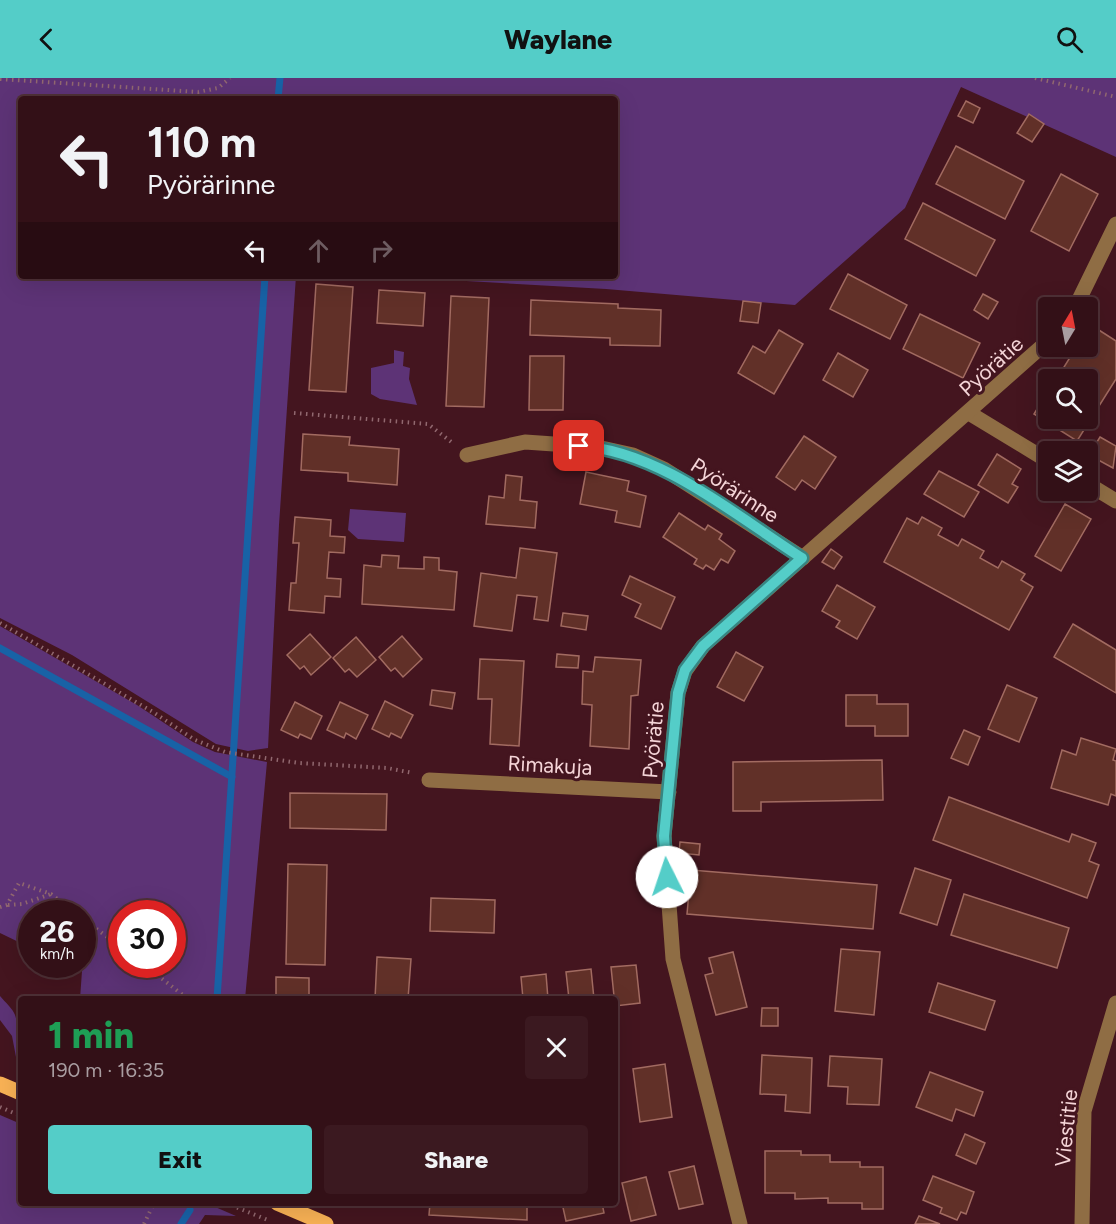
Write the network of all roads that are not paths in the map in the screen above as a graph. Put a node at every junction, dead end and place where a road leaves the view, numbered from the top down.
1 (1116, 224) edge
2 (1080, 297) edge
3 (1038, 350) edge
4 (969, 413) junction
5 (1038, 454) edge
6 (467, 455) road end
7 (1098, 490) edge
8 (1116, 501) edge
9 (802, 558) junction
10 (429, 780) road end
11 (669, 792) junction
12 (1116, 1003) edge
13 (0, 1084) edge
14 (18, 1093) edge
15 (284, 1206) edge
16 (326, 1224) edge
17 (740, 1224) edge
18 (1082, 1224) edge

1 - 2 street
3 - 4 street, Pyörätie
4 - 5 street
4 - 9 street, Pyörätie
6 - 9 street, Pyörärinne
7 - 8 street
9 - 11 street, Pyörätie
10 - 11 street, Rimakuja
11 - 17 street, Pyörätie
12 - 18 street, Viestitie
13 - 14 main road
15 - 16 main road

